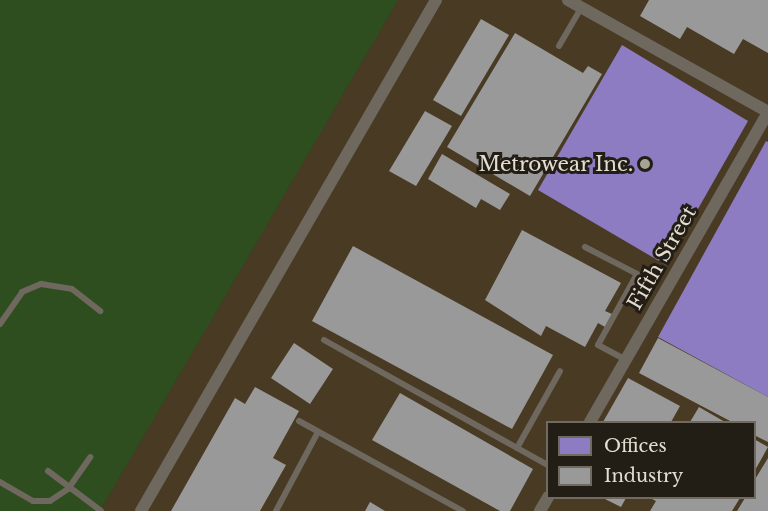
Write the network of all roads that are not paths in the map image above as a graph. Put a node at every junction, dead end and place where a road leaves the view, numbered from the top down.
1 (436, 0) edge
2 (568, 0) edge
3 (581, 7) junction
4 (560, 46) dead end
5 (768, 112) edge
6 (585, 247) dead end
7 (100, 311) dead end
8 (0, 324) edge
9 (324, 340) dead end
10 (626, 360) junction
11 (560, 371) dead end
12 (298, 421) dead end
13 (591, 421) edge
14 (318, 432) junction
15 (517, 448) junction
16 (90, 457) dead end
17 (546, 464) edge
18 (48, 471) dead end
19 (0, 482) edge
20 (68, 489) junction
21 (91, 508) edge
22 (101, 511) edge
23 (141, 511) edge
24 (276, 511) edge
25 (463, 511) edge

1 - 23 street
2 - 3 street
3 - 4 lane
3 - 5 street
5 - 10 street, Fifth Street
6 - 10 lane
7 - 8 lane
9 - 15 lane
10 - 13 street, Fifth Street
11 - 15 lane
12 - 14 lane
14 - 24 lane
14 - 25 lane
15 - 17 lane
16 - 20 lane
18 - 20 lane
19 - 20 lane
20 - 21 lane
21 - 22 lane

